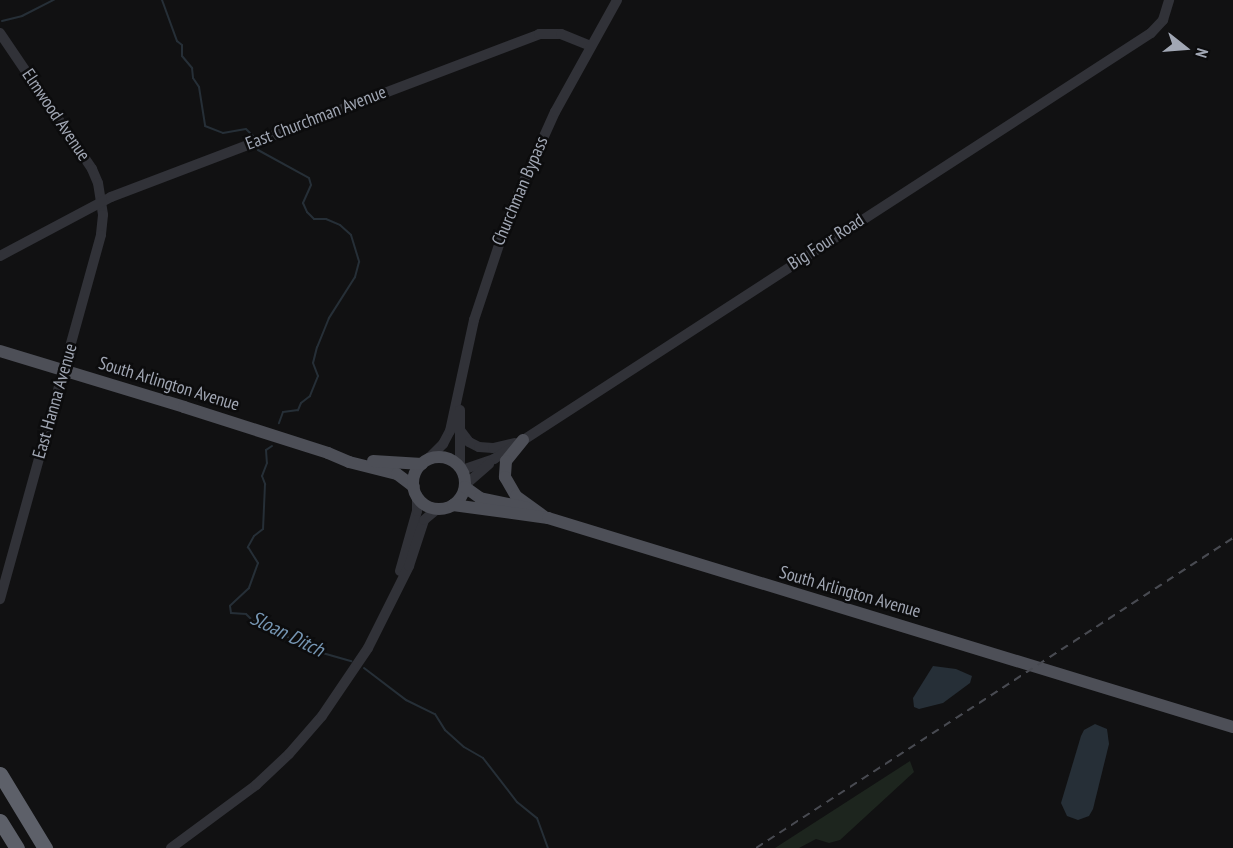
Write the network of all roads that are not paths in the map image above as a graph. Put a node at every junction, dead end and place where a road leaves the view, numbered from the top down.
1 (617, 0) edge
2 (1169, 0) edge
3 (0, 33) edge
4 (590, 46) junction
5 (103, 202) junction
6 (0, 256) edge
7 (468, 344) junction
8 (0, 351) edge
9 (64, 370) junction
10 (460, 429) junction
11 (523, 440) junction
12 (328, 453) junction
13 (494, 459) junction
14 (424, 462) junction
15 (461, 469) junction
16 (465, 486) junction
17 (415, 491) junction
18 (453, 505) junction
19 (437, 509) junction
20 (534, 510) junction
21 (548, 518) junction
22 (394, 594) junction
23 (0, 599) edge
24 (1233, 727) edge
25 (0, 774) edge
26 (0, 821) edge
27 (17, 848) edge
28 (45, 848) edge
29 (171, 848) edge

1 - 4 street
2 - 11 street, Big Four Road
3 - 5 street, Elmwood Avenue
4 - 5 street, East Churchman Avenue
4 - 7 street, Churchman Bypass
5 - 6 street, East Churchman Avenue
5 - 9 street, East Hanna Avenue
7 - 10 street, Churchman Bypass
7 - 14 street, Churchman Bypass
8 - 9 main road, South Arlington Avenue
9 - 12 main road, South Arlington Avenue
9 - 23 street, East Hanna Avenue
10 - 11 street
10 - 15 street, Churchman Bypass
11 - 13 street, Big Four Road
11 - 20 main road
12 - 14 main road, South Arlington Avenue
12 - 17 main road, South Arlington Avenue
13 - 15 street, Big Four Road
13 - 16 street, Big Four Road
14 - 15 main road
14 - 17 main road
15 - 16 main road
16 - 18 main road
16 - 20 main road
17 - 19 main road
17 - 22 street
18 - 19 main road
18 - 21 main road, South Arlington Avenue
19 - 22 street
20 - 21 main road
21 - 24 main road, South Arlington Avenue
22 - 29 street
25 - 28 highway
26 - 27 highway

